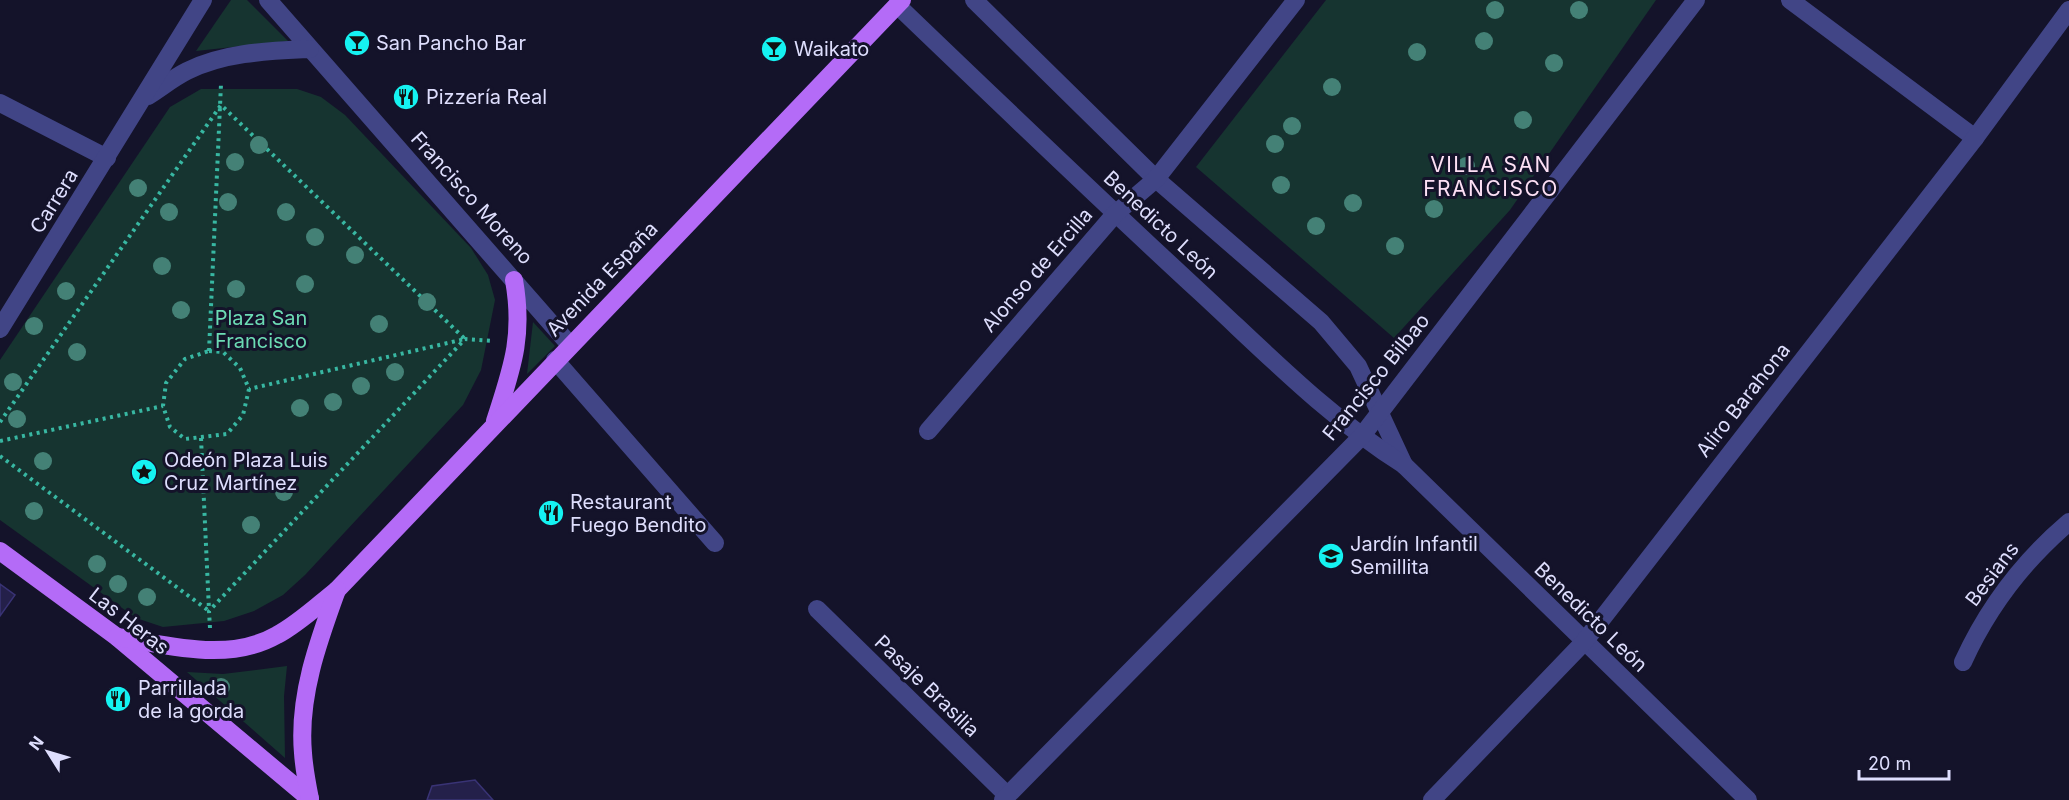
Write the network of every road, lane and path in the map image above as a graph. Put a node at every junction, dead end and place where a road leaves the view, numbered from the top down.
1 (203, 0) edge
2 (268, 0) edge
3 (974, 0) edge
4 (1296, 0) edge
5 (1696, 0) edge
6 (1790, 0) edge
7 (899, 3) edge
8 (2069, 10) edge
9 (310, 49) junction
10 (146, 97) junction
11 (0, 103) edge
12 (221, 105) junction
13 (1975, 138) junction
14 (107, 158) junction
15 (1156, 179) junction
16 (1115, 214) junction
17 (514, 280) junction
18 (0, 329) edge
19 (465, 339) junction
20 (518, 343) junction
21 (570, 345) junction
22 (209, 351) junction
23 (555, 360) junction
24 (249, 389) junction
25 (163, 406) junction
26 (1380, 412) junction
27 (0, 422) edge
28 (493, 425) junction
29 (928, 431) dead end
30 (1361, 437) junction
31 (201, 438) junction
32 (0, 441) edge
33 (0, 456) edge
34 (1404, 465) junction
35 (2069, 522) edge
36 (715, 543) dead end
37 (0, 551) edge
38 (337, 590) junction
39 (816, 609) dead end
40 (209, 611) junction
41 (117, 637) junction
42 (1584, 642) junction
43 (211, 652) junction
44 (1963, 662) dead end
45 (1005, 798) edge
46 (310, 800) edge
47 (1432, 800) edge
48 (1748, 800) edge

1 - 10 street, Carrera
2 - 9 street, Francisco Moreno
3 - 15 street, Benedicto León
4 - 15 street, Alonso de Ercilla
5 - 26 street, Francisco Bilbao
6 - 13 street
7 - 16 street, Benedicto León
7 - 21 main road, Avenida España
8 - 13 street, Aliro Barahona
9 - 10 street, Carrera
9 - 17 street, Francisco Moreno
10 - 14 street, Carrera
11 - 14 street
12 - 19 path
12 - 22 path
12 - 27 path
13 - 42 street, Aliro Barahona
14 - 18 street, Carrera
15 - 16 street, Alonso de Ercilla
15 - 26 street, Benedicto León
16 - 29 street, Alonso de Ercilla
16 - 30 street, Benedicto León
17 - 20 main road
17 - 21 street, Francisco Moreno
19 - 20 path
19 - 24 path
19 - 40 path
20 - 28 main road
21 - 23 main road, Avenida España
22 - 24 path
22 - 25 path
23 - 28 main road, Avenida España
23 - 36 street
24 - 31 path
25 - 31 path
25 - 32 path
26 - 30 street, Francisco Bilbao
26 - 34 street, Benedicto León
28 - 38 main road, Avenida España
30 - 34 street, Benedicto León
30 - 45 street, Francisco Bilbao
31 - 40 path
33 - 40 path
34 - 42 street, Benedicto León
35 - 44 street, Besians
37 - 41 main road, Las Heras
38 - 43 main road, Avenida España
38 - 46 main road, Avenida España
39 - 45 street, Pasaje Brasilia
40 - 43 path
41 - 43 main road, Avenida España
41 - 46 main road, Las Heras
42 - 47 street, Aliro Barahona
42 - 48 street, Benedicto León

